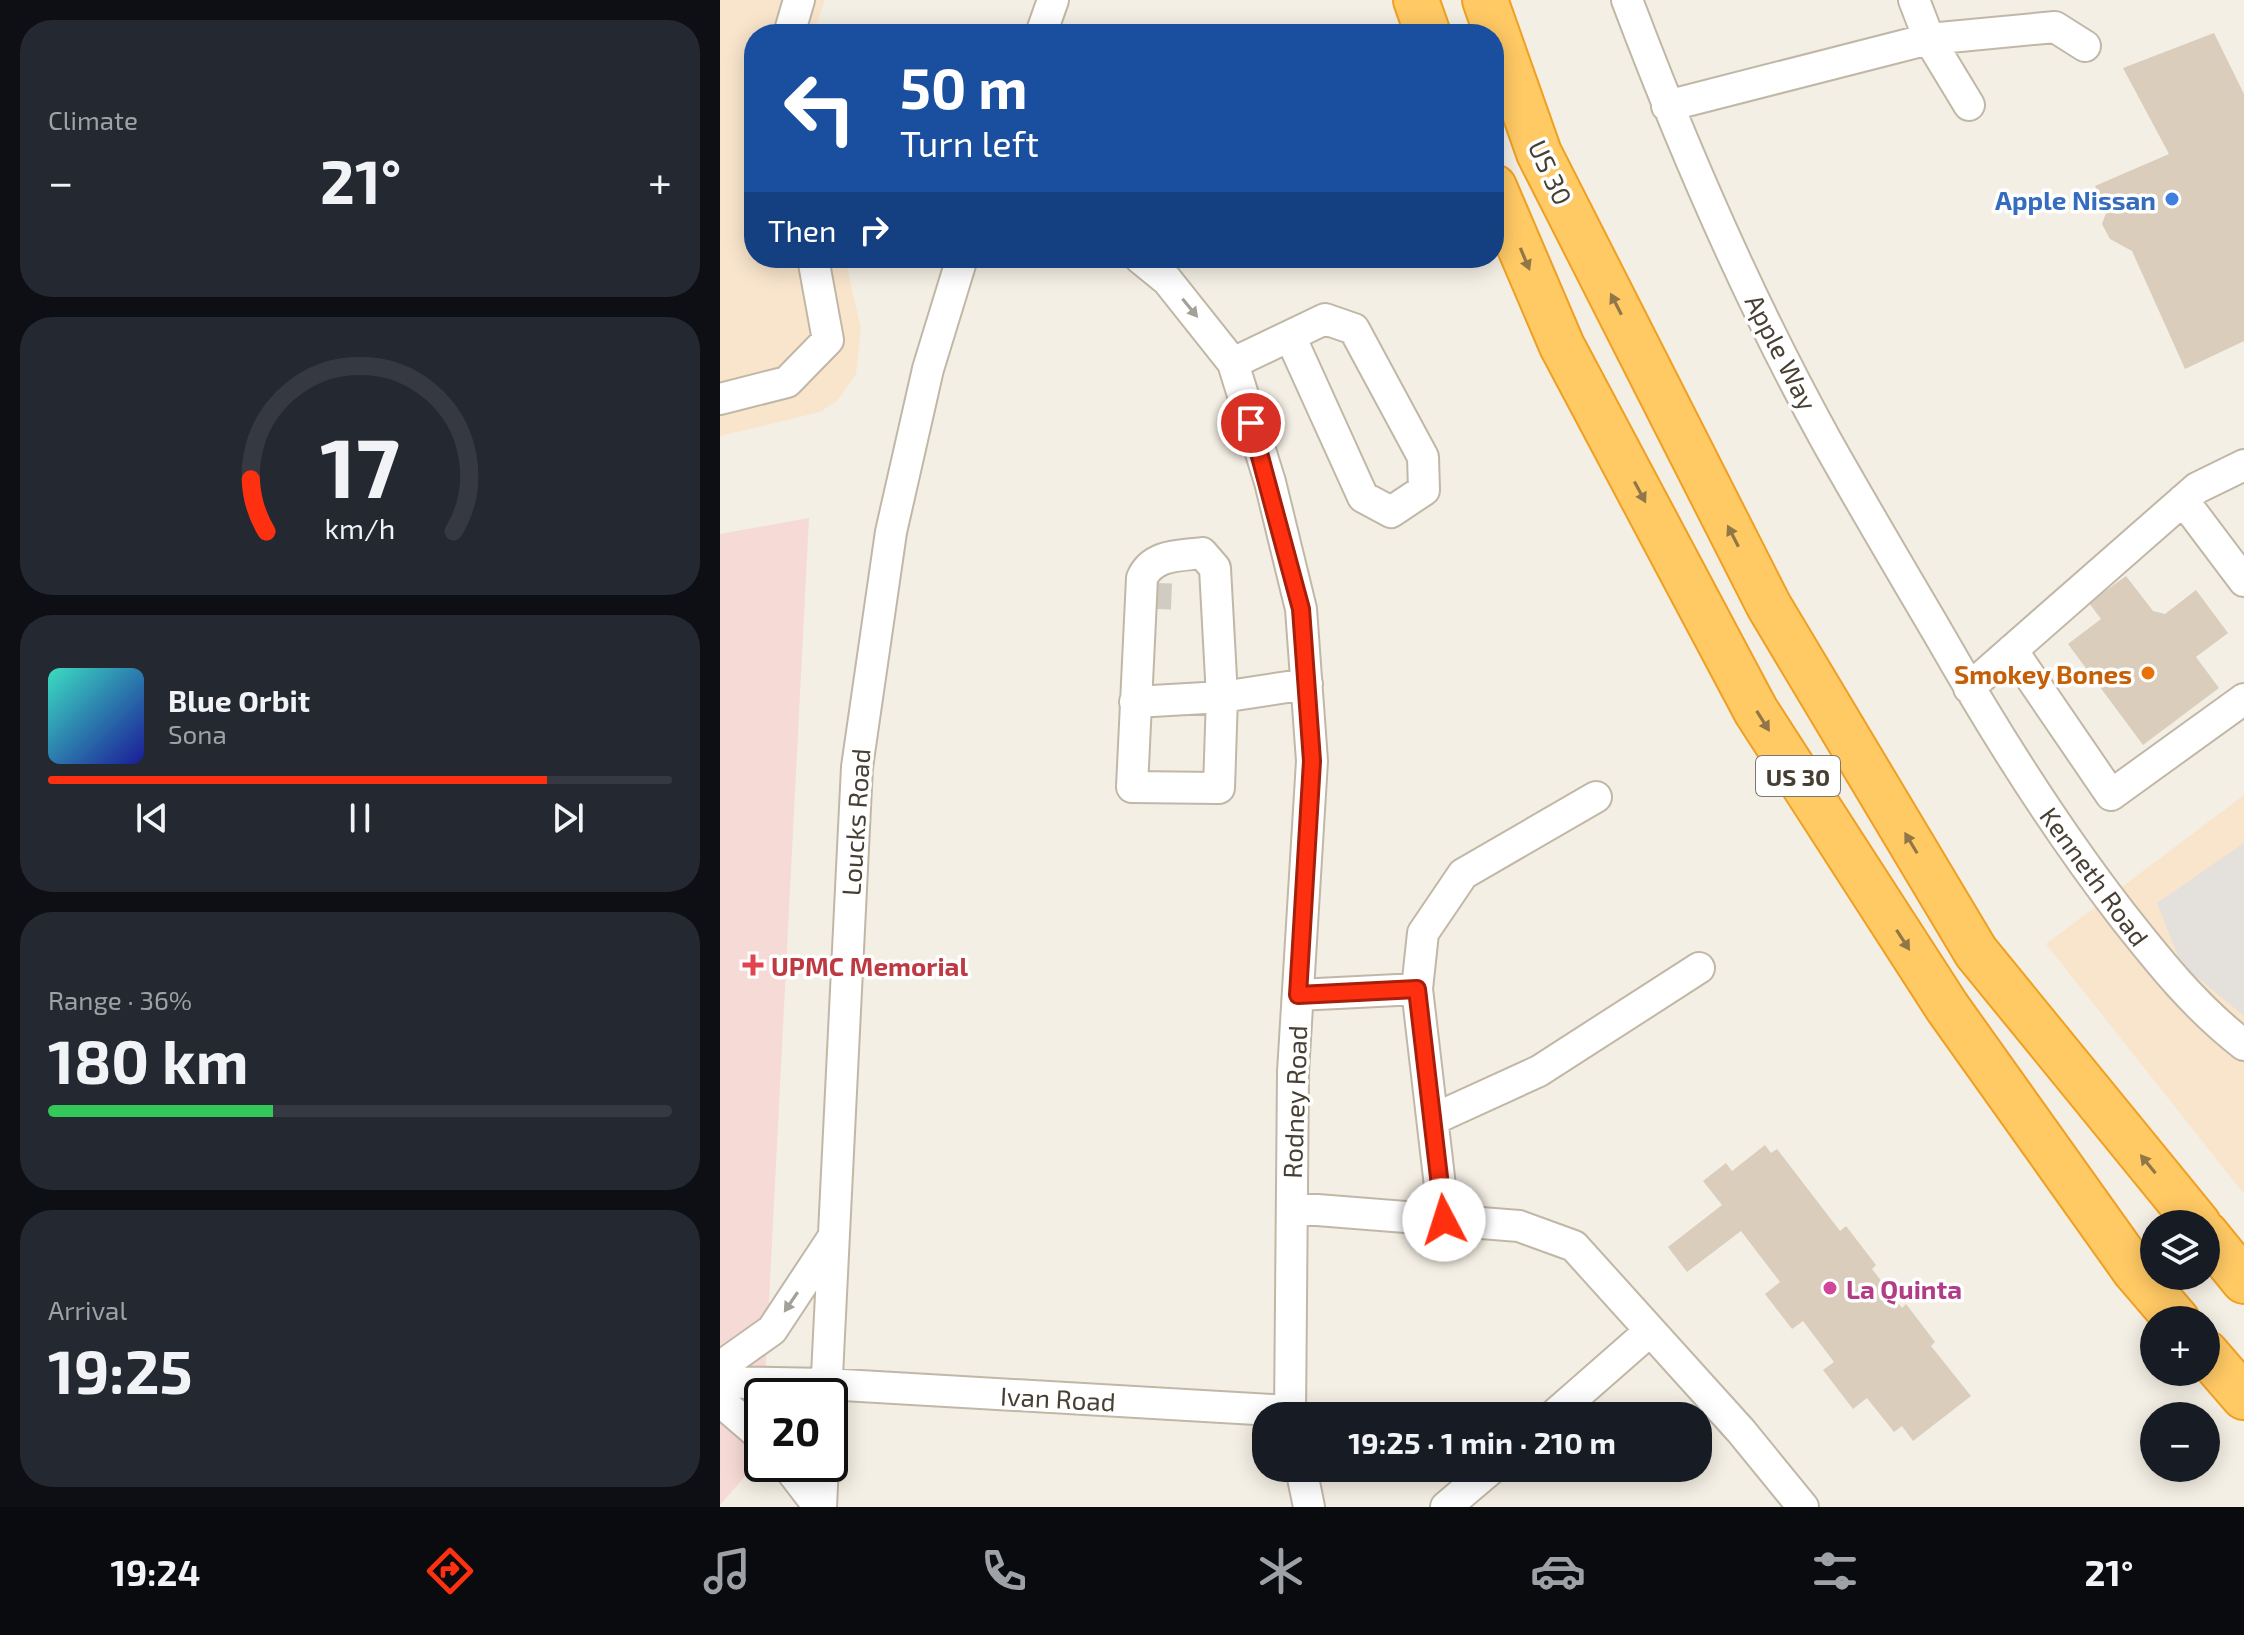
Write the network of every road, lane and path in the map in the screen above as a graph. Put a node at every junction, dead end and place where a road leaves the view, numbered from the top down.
1 (799, 0) edge
2 (1053, 0) edge
3 (1416, 0) edge
4 (1485, 0) edge
5 (1627, 0) edge
6 (1914, 0) edge
7 (792, 24) edge
8 (1045, 24) edge
9 (1424, 24) edge
10 (1493, 24) edge
11 (1929, 39) junction
12 (2085, 46) dead end
13 (1504, 54) edge
14 (1969, 105) dead end
15 (1667, 106) junction
16 (1504, 210) edge
17 (815, 268) edge
18 (959, 268) edge
19 (1152, 268) edge
20 (1290, 336) junction
21 (1233, 363) junction
22 (720, 399) edge
23 (2244, 465) edge
24 (2183, 500) junction
25 (2244, 581) edge
26 (1160, 583) junction
27 (1138, 644) junction
28 (2012, 650) junction
29 (1307, 684) junction
30 (1969, 688) junction
31 (1222, 697) junction
32 (2244, 699) edge
33 (1135, 702) junction
34 (1596, 797) dead end
35 (1699, 968) dead end
36 (1417, 989) junction
37 (1298, 995) junction
38 (2244, 1045) edge
39 (1434, 1119) junction
40 (1292, 1208) junction
41 (2187, 1210) edge
42 (1444, 1220) junction
43 (834, 1237) junction
44 (2220, 1251) edge
45 (2244, 1281) edge
46 (2165, 1306) edge
47 (1650, 1331) junction
48 (720, 1367) edge
49 (2220, 1369) edge
50 (827, 1378) edge
51 (720, 1382) edge
52 (744, 1384) edge
53 (848, 1391) edge
54 (2244, 1397) edge
55 (720, 1401) edge
56 (1290, 1402) edge
57 (1569, 1402) edge
58 (1252, 1412) edge
59 (744, 1422) edge
60 (800, 1482) edge
61 (822, 1482) edge
62 (1304, 1482) edge
63 (1475, 1482) edge
64 (820, 1507) edge
65 (1309, 1507) edge
66 (1446, 1507) edge
67 (1803, 1507) edge

1 - 7 street
2 - 8 street
3 - 9 highway
10 -> 4 highway, US 30 / US 30
5 - 15 street, Apple Way
6 - 11 street
11 - 12 street
11 - 14 street
11 - 15 street
41 -> 13 highway, US 30 / US 30
15 - 30 street, Apple Way
16 -> 46 highway, US 30 / US 30
17 - 22 street
18 - 43 street, Loucks Road
19 -> 21 street, Rodney Road
20 - 20 street
20 - 21 street
21 - 29 street, Rodney Road
23 - 24 street
24 - 25 street
24 - 28 street
26 - 27 street
26 - 27 street
26 - 31 street
27 - 33 street
28 - 30 street
28 - 32 street
29 - 31 street
29 - 37 street, Rodney Road
30 - 38 street, Kenneth Road
31 - 33 street
31 - 33 street
34 - 36 street
35 - 39 street
36 - 37 street
36 - 39 street
37 - 40 street, Rodney Road
39 - 42 street
40 - 42 street
40 - 56 street, Rodney Road
42 - 47 street
43 -> 48 street
43 - 50 street, Loucks Road
44 - 45 highway
47 - 57 street
47 - 67 street
49 - 54 highway
51 - 52 street, Ivan Road
53 - 58 street, Ivan Road
55 - 59 street
60 - 64 street
61 - 64 street
62 - 65 street
63 - 66 street

